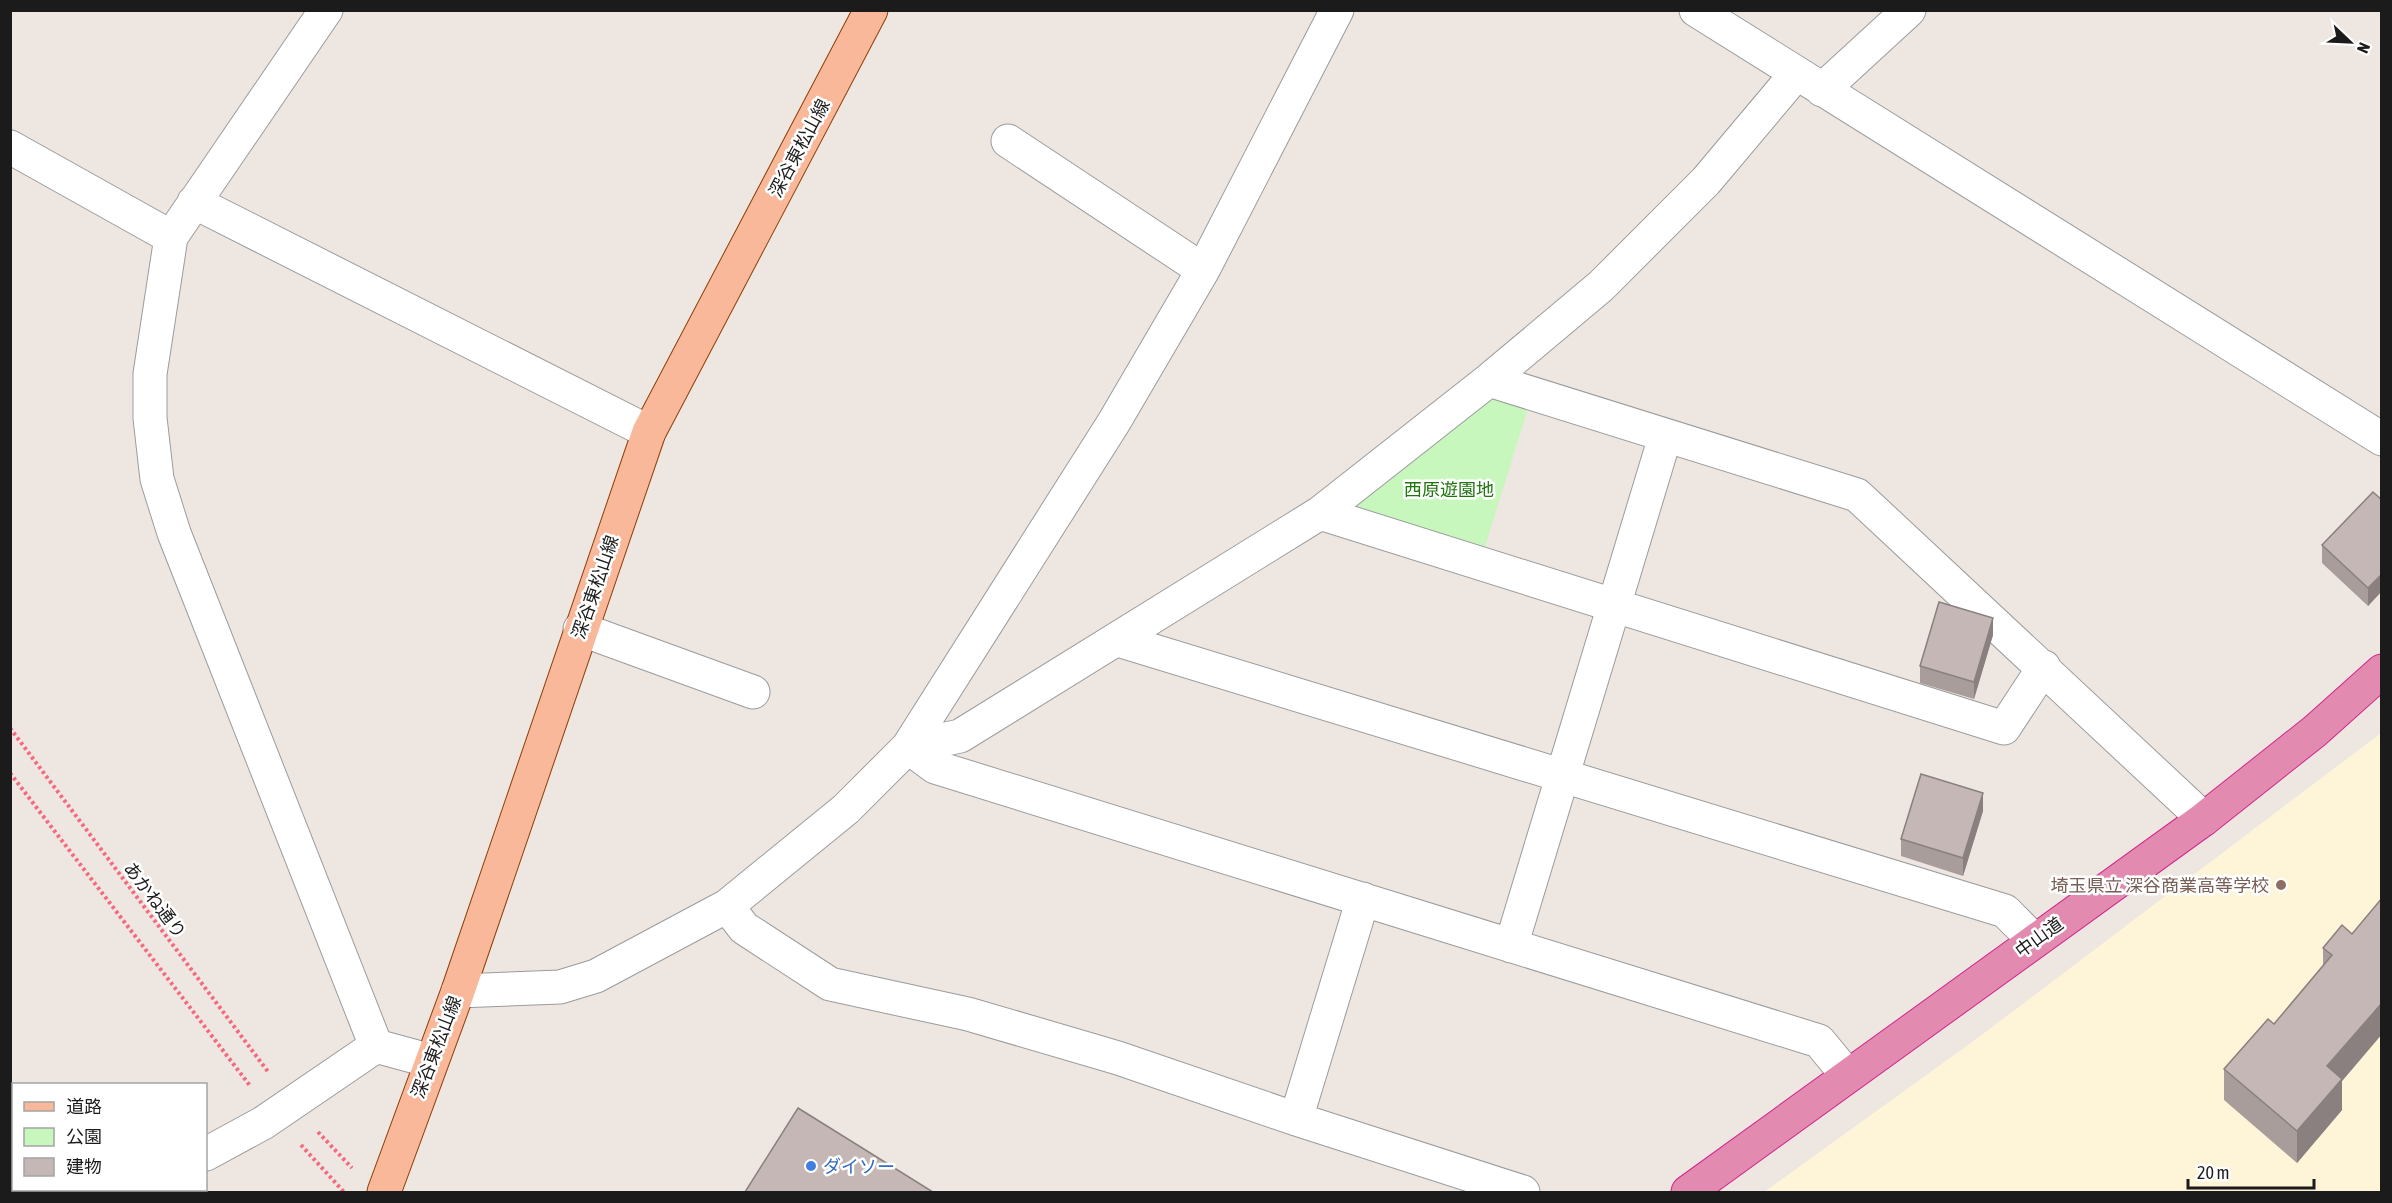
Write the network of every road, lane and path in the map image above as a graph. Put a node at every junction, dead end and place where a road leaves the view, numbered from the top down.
1 (326, 10) edge
2 (871, 10) edge
3 (1337, 10) edge
4 (1696, 10) edge
5 (1910, 10) edge
6 (1809, 82) junction
7 (1008, 141) dead end
8 (10, 147) edge
9 (194, 202) junction
10 (171, 237) junction
11 (1203, 270) junction
12 (1489, 380) junction
13 (649, 432) junction
14 (1665, 437) junction
15 (2382, 439) edge
16 (1320, 513) junction
17 (1614, 606) junction
18 (580, 629) junction
19 (1118, 640) junction
20 (2044, 667) junction
21 (2382, 671) edge
22 (753, 692) dead end
23 (10, 728) edge
24 (908, 747) junction
25 (10, 773) edge
26 (1563, 776) junction
27 (2205, 819) junction
28 (1363, 899) junction
29 (727, 906) junction
30 (2034, 940) junction
31 (1511, 946) junction
32 (458, 991) junction
33 (376, 1046) junction
34 (431, 1061) junction
35 (1848, 1076) junction
36 (273, 1078) dead end
37 (258, 1093) dead end
38 (1296, 1119) junction
39 (310, 1124) dead end
40 (295, 1139) dead end
41 (207, 1153) edge
42 (371, 1184) edge
43 (344, 1192) edge
44 (1523, 1192) edge
45 (1688, 1192) edge

1 - 9 street
2 - 13 main road, 深谷東松山線
3 - 11 street
4 - 6 street
5 - 6 street
6 - 12 street
6 - 15 street
7 - 11 street
8 - 10 street
9 - 10 street
9 - 13 street
10 - 33 street
11 - 24 street
12 - 14 street
12 - 16 street
13 - 18 main road, 深谷東松山線
14 - 17 street
14 - 20 street
16 - 17 street
16 - 19 street
17 - 20 street
17 - 26 street
18 - 22 street
18 - 32 main road, 深谷東松山線
19 - 24 street
19 - 26 street
20 - 27 street
21 - 27 highway, 中山道
23 - 36 path, あかね通り
24 - 28 street
24 - 29 street
25 - 37 path, あかね通り
26 - 30 street
26 - 31 street
27 - 30 highway, 中山道
28 - 31 street
28 - 38 street
29 - 32 street
29 - 38 street
30 - 35 highway, 中山道
31 - 35 street
32 - 34 main road, 深谷東松山線
33 - 34 street
33 - 41 street
34 - 42 main road, 深谷東松山線
35 - 45 highway, 中山道
38 - 44 street
39 - 42 path
40 - 43 path

